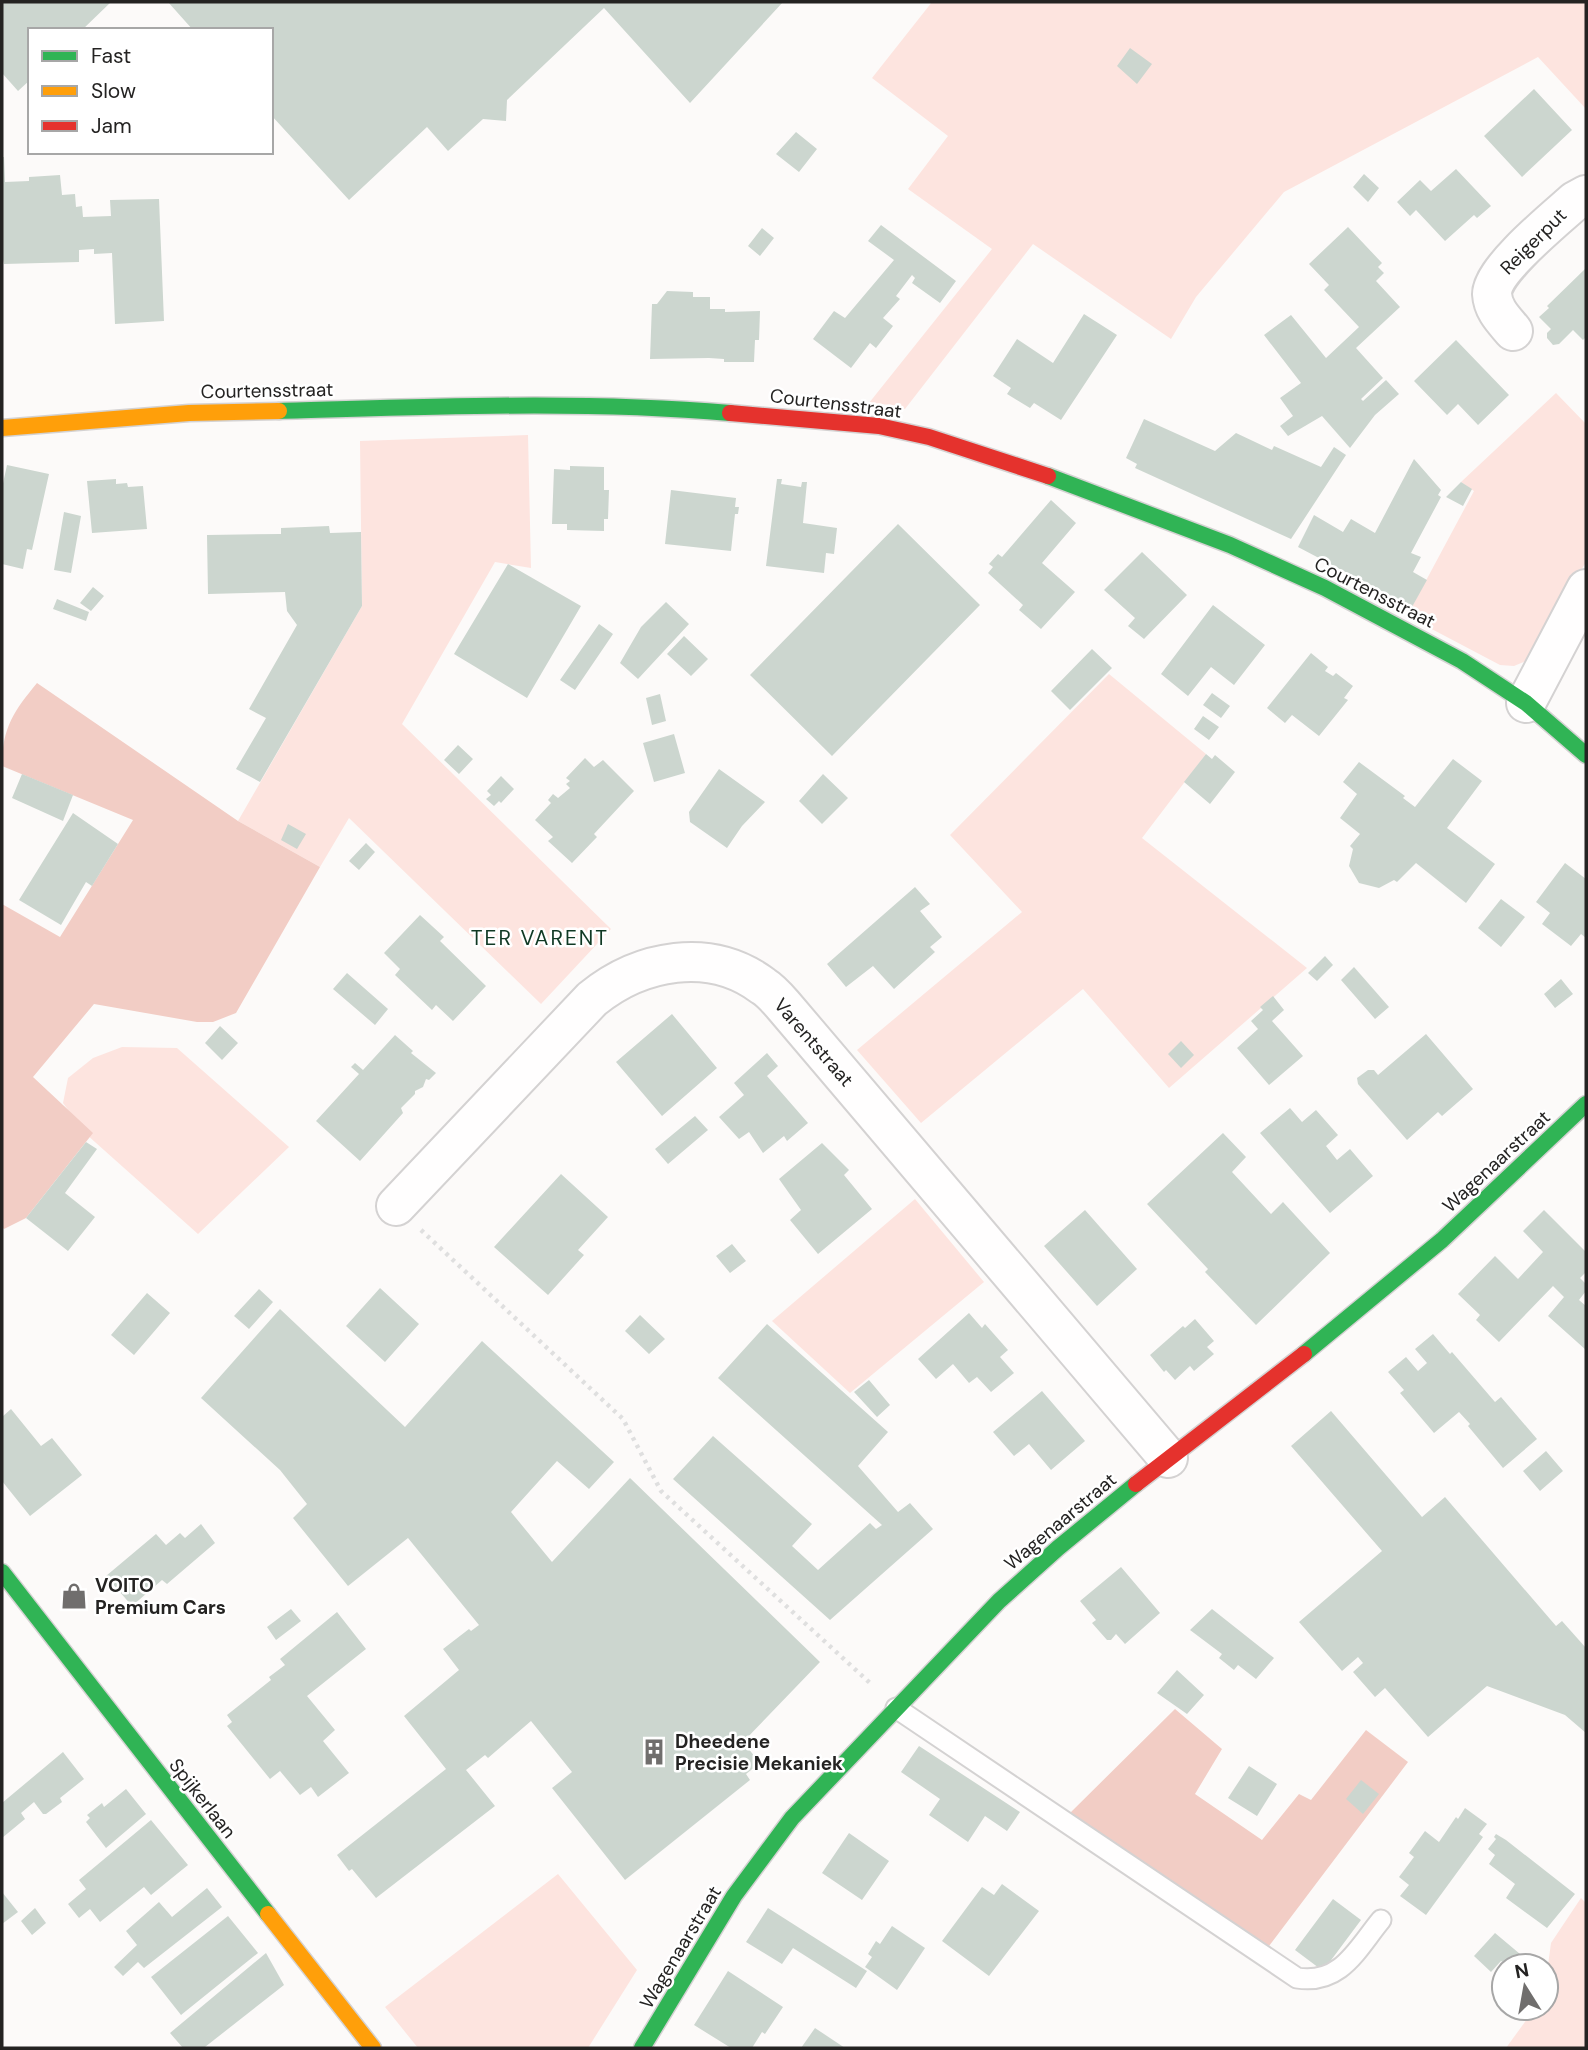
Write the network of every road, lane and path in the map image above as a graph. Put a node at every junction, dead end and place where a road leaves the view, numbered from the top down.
1 (1586, 195) edge
2 (1513, 331) dead end
3 (2, 428) edge
4 (1586, 589) edge
5 (1526, 702) junction
6 (1586, 755) edge
7 (1586, 1104) edge
8 (396, 1206) joint
9 (1168, 1458) junction
10 (2, 1572) edge
11 (897, 1708) junction
12 (1381, 1920) dead end
13 (373, 2048) edge
14 (642, 2048) edge

1 - 2 street, Reigerput
3 - 5 street, Courtensstraat
4 - 5 street
5 - 6 street, Courtensstraat
7 - 9 street, Wagenaarstraat
8 - 9 street, Varentstraat
8 - 11 path
9 - 11 street, Wagenaarstraat
10 - 13 street, Spijkerlaan
11 - 12 lane
11 - 14 street, Wagenaarstraat

